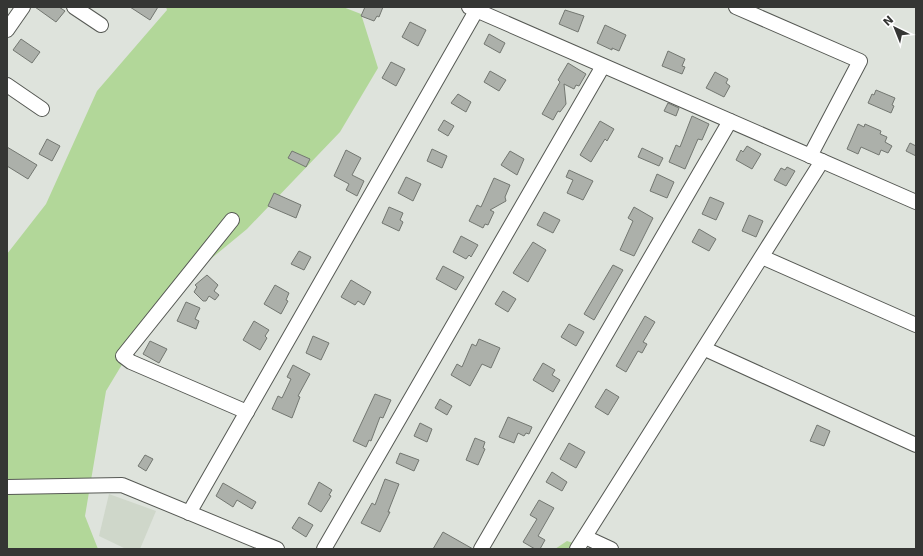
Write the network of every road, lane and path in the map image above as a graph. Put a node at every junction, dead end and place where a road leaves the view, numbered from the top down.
1 (23, 7) edge
2 (74, 7) edge
3 (736, 7) edge
4 (472, 9) edge
5 (101, 25) dead end
6 (7, 30) edge
7 (603, 66) junction
8 (7, 85) edge
9 (42, 109) dead end
10 (730, 121) junction
11 (816, 159) junction
12 (916, 202) edge
13 (232, 220) dead end
14 (762, 257) junction
15 (916, 325) edge
16 (705, 349) junction
17 (247, 412) junction
18 (916, 445) edge
19 (7, 487) edge
20 (189, 513) junction
21 (581, 543) edge
22 (277, 549) edge
23 (324, 549) edge
24 (481, 549) edge
25 (611, 549) edge

1 - 6 street
2 - 5 street
3 - 11 street
4 - 7 street
4 - 17 street
7 - 10 street
7 - 23 street
8 - 9 street
10 - 11 street
10 - 24 street
11 - 12 street
11 - 14 street
13 - 17 street
14 - 15 street
14 - 16 street
16 - 18 street
16 - 21 street
17 - 20 street
19 - 20 street
20 - 22 street
21 - 25 street

